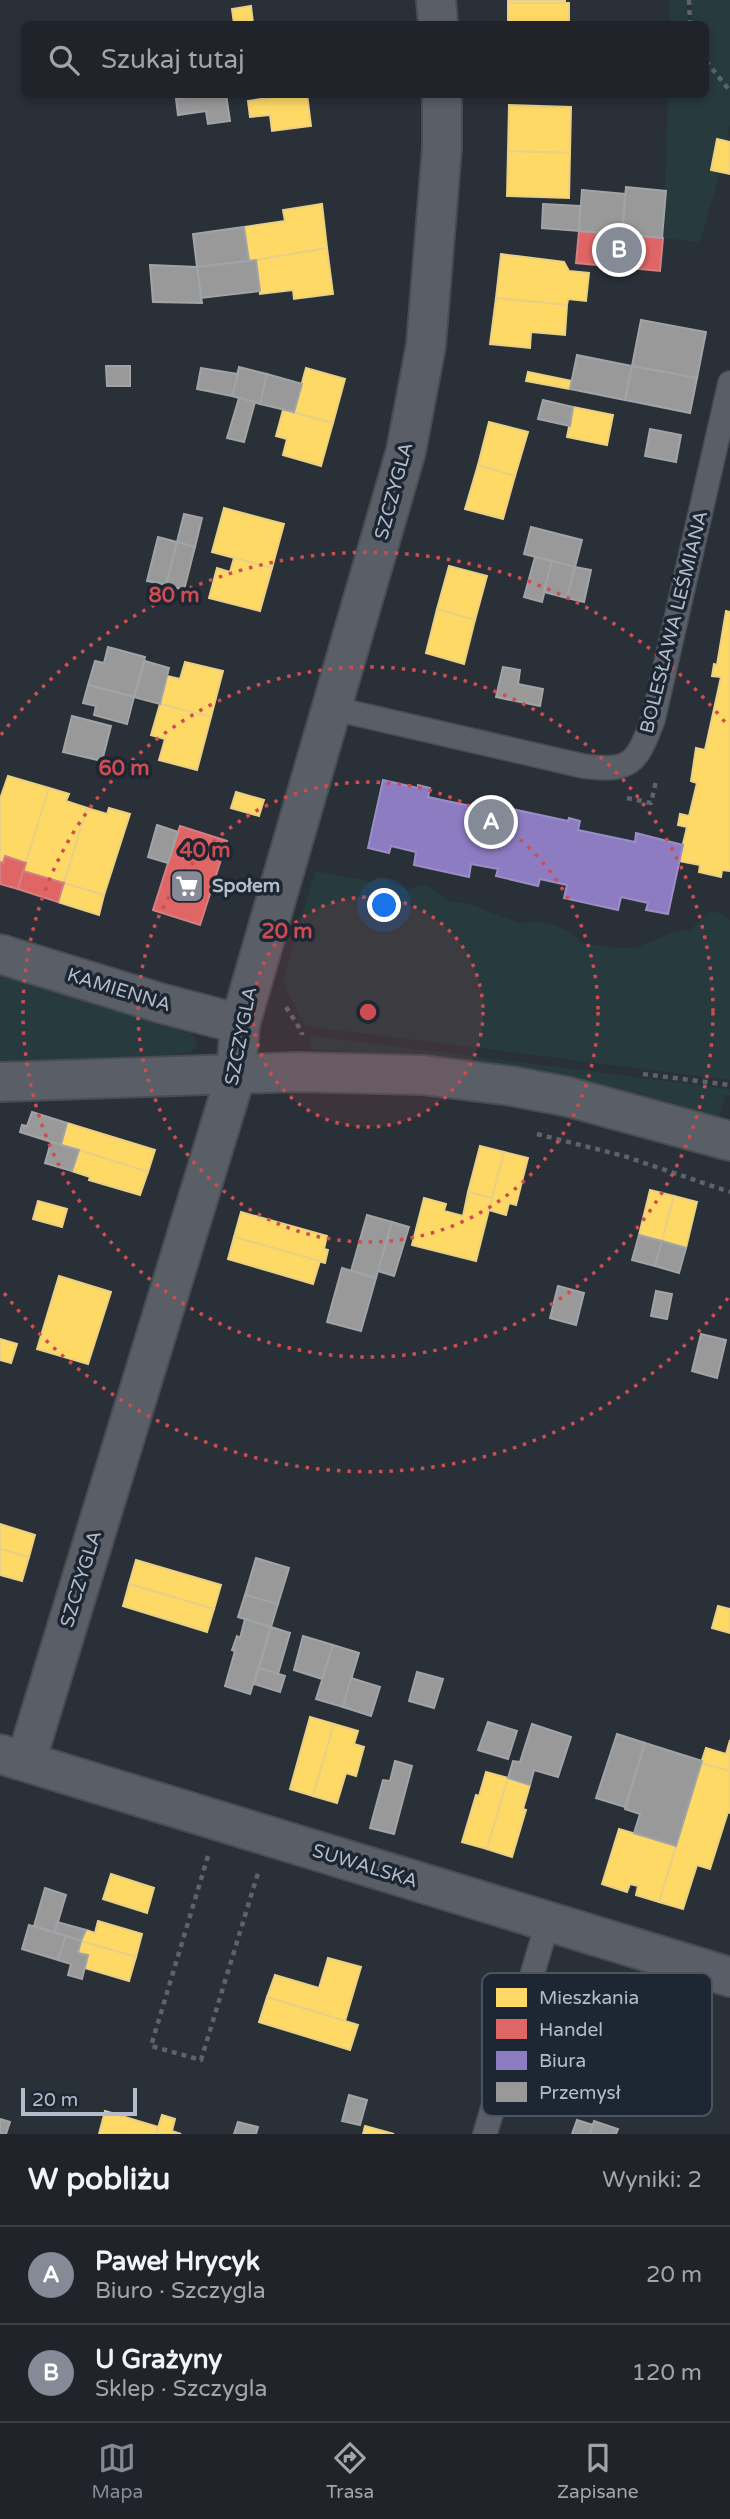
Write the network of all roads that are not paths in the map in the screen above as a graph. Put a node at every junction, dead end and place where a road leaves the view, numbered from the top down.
1 (436, 0) edge
2 (438, 21) edge
3 (442, 98) edge
4 (730, 383) edge
5 (331, 708) junction
6 (0, 954) edge
7 (240, 1024) junction
8 (236, 1074) junction
9 (0, 1082) edge
10 (730, 1141) edge
11 (13, 1758) edge
12 (548, 1921) junction
13 (533, 1973) edge
14 (730, 1977) edge
15 (490, 2116) edge
16 (485, 2134) edge

1 - 2 street
3 - 5 street, SZCZYGLA
4 - 5 lane, BOLESŁAWA LEŚMIANA
5 - 7 street, SZCZYGLA
6 - 7 street, KAMIENNA
7 - 8 street, SZCZYGLA
8 - 9 street
8 - 10 street
8 - 11 street, SZCZYGLA
11 - 12 street, SUWALSKA
12 - 13 lane
12 - 14 street, SUWALSKA
15 - 16 lane

